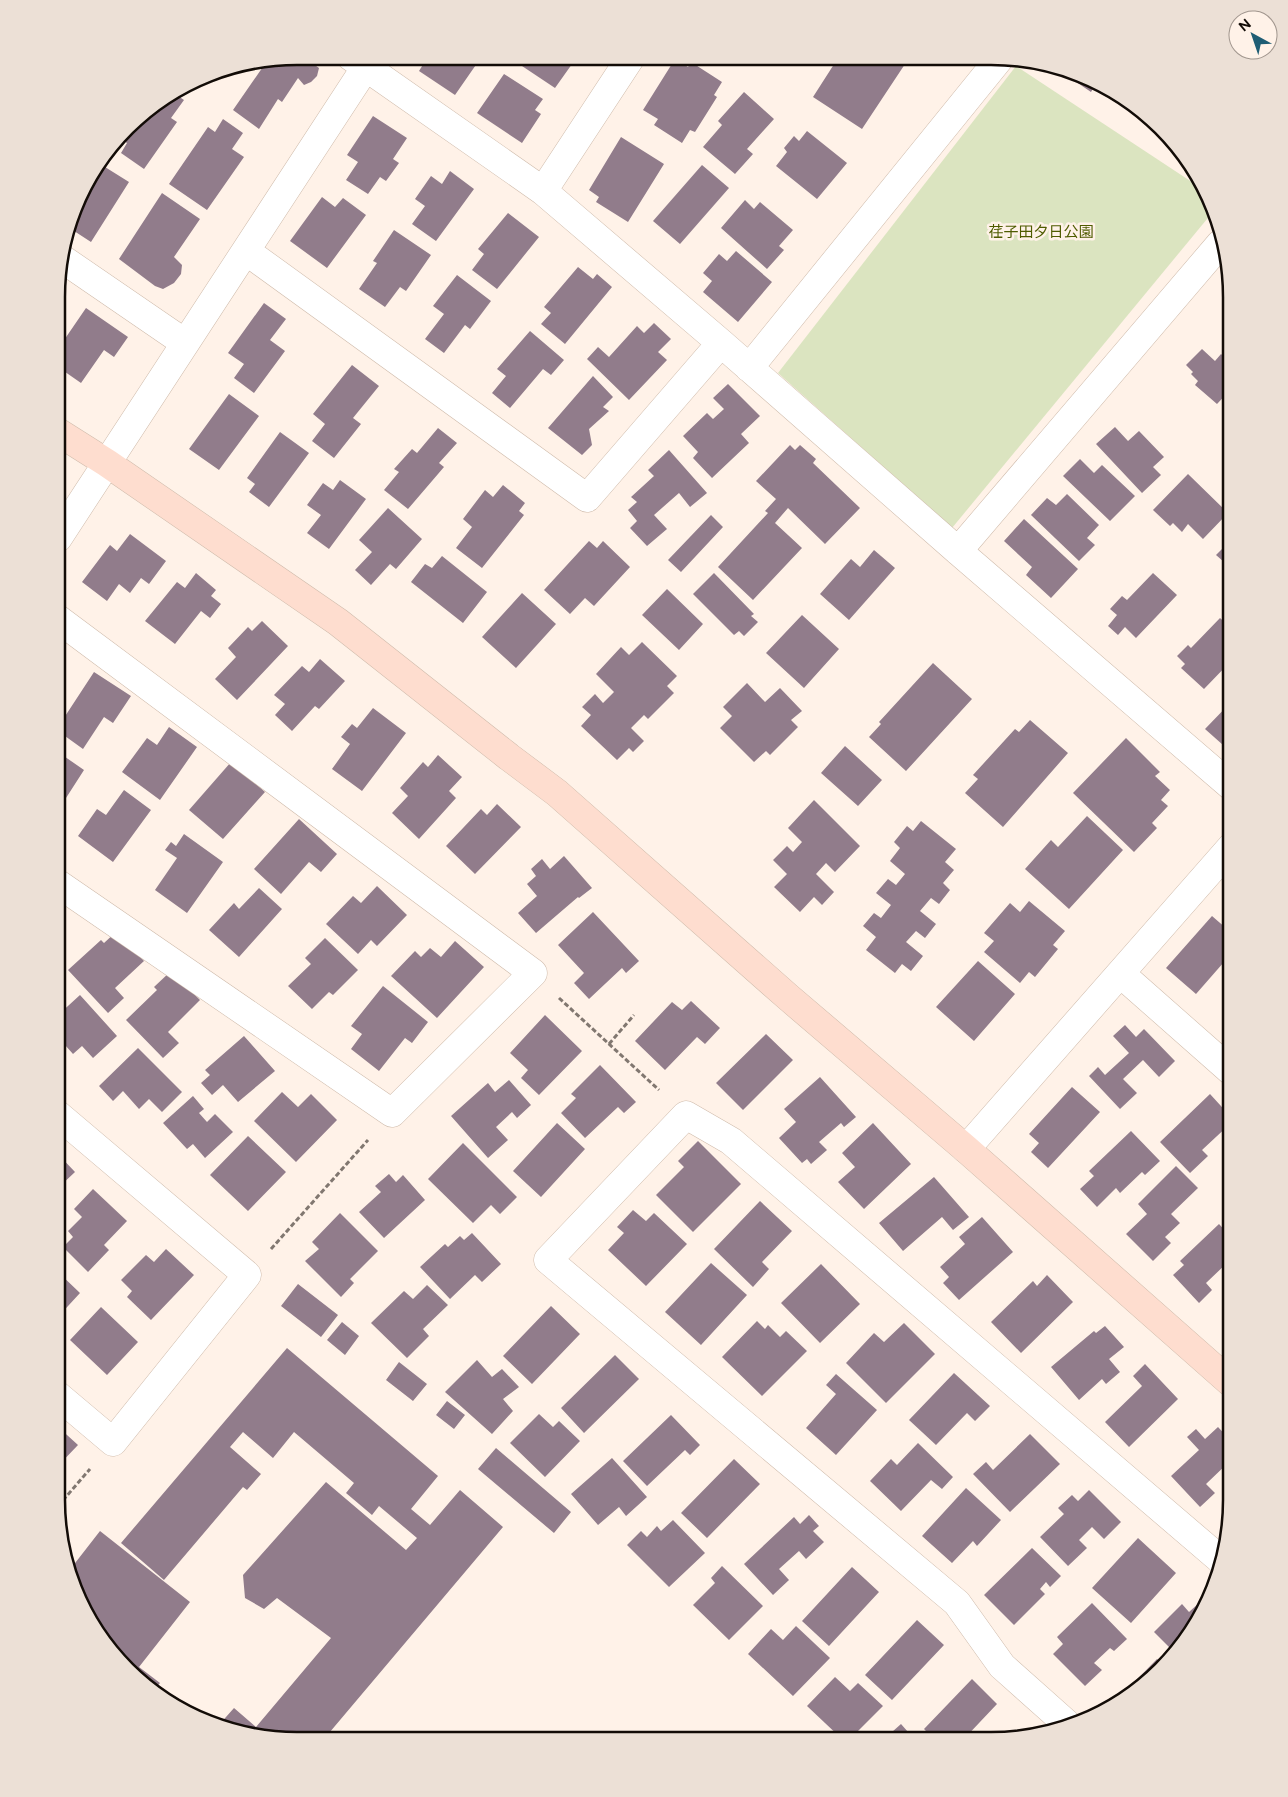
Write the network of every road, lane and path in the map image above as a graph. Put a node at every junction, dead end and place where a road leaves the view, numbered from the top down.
1 (360, 65) edge
2 (370, 65) edge
3 (626, 65) edge
4 (994, 65) edge
5 (543, 191) junction
6 (1218, 247) edge
7 (246, 251) junction
8 (67, 262) edge
9 (185, 343) junction
10 (721, 343) junction
11 (749, 368) junction
12 (65, 436) edge
13 (107, 463) junction
14 (65, 527) edge
15 (958, 551) junction
16 (65, 623) edge
17 (1223, 779) edge
18 (1223, 856) edge
19 (65, 889) edge
20 (533, 973) junction
21 (1121, 974) junction
22 (634, 1015) dead end
23 (609, 1044) junction
24 (1223, 1064) edge
25 (686, 1115) junction
26 (65, 1121) edge
27 (966, 1149) junction
28 (351, 1159) dead end
29 (276, 1244) dead end
30 (1223, 1376) edge
31 (65, 1402) edge
32 (113, 1442) junction
33 (65, 1498) edge
34 (1216, 1557) edge
35 (1063, 1721) edge

1 - 7 street
2 - 5 street
3 - 5 street
4 - 11 street
5 - 10 street
6 - 15 street
7 - 9 street
7 - 10 street
8 - 9 street
9 - 13 street
10 - 11 street
11 - 15 street
12 - 13 street
13 - 14 street
13 - 27 street
15 - 17 street
16 - 20 street
18 - 21 street
19 - 20 street
20 - 23 path
21 - 24 street
21 - 27 street
22 - 23 path
23 - 25 path
25 - 34 street
25 - 35 street
26 - 32 street
27 - 30 street
28 - 29 path
31 - 32 street
32 - 33 path

